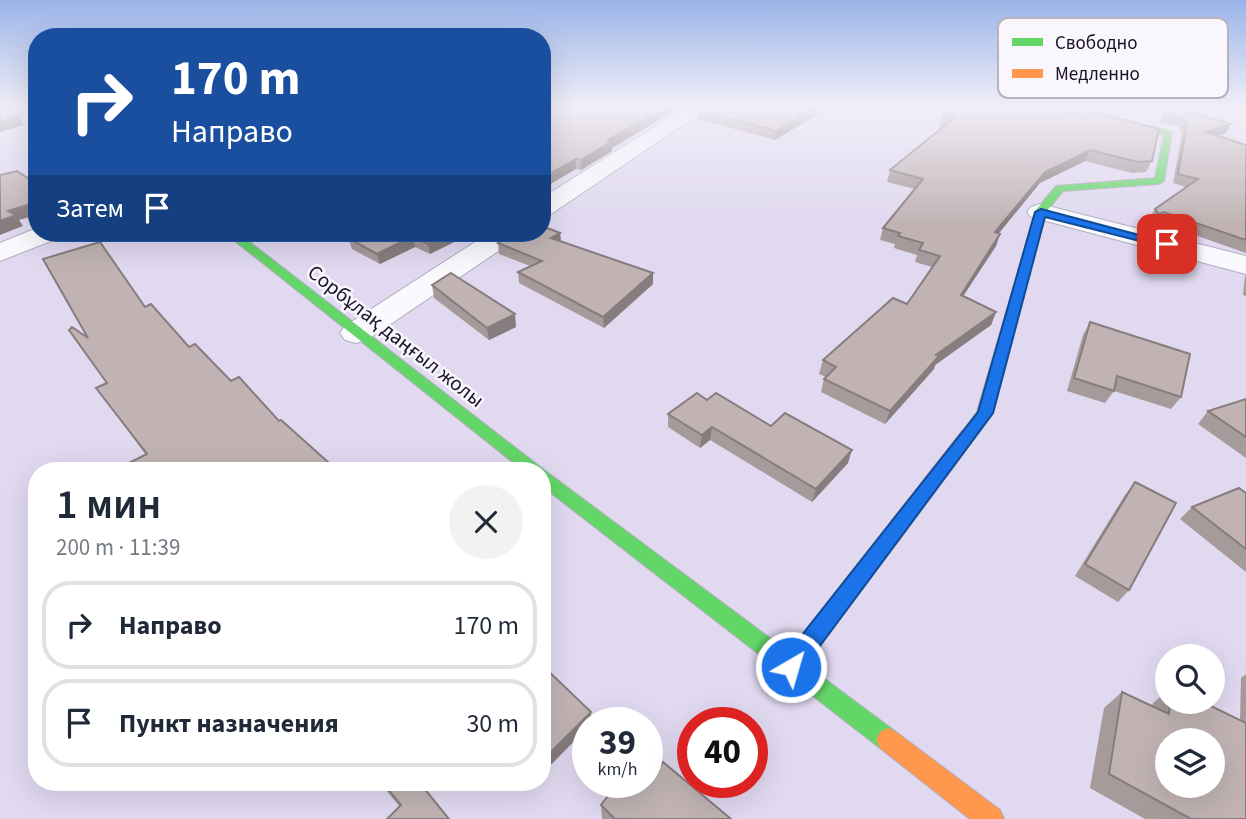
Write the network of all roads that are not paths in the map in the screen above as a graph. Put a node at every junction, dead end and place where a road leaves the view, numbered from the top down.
1 (639, 146) edge
2 (1166, 146) edge
3 (551, 203) edge
4 (1041, 212) junction
5 (28, 241) edge
6 (242, 242) edge
7 (493, 242) edge
8 (0, 253) edge
9 (1246, 265) edge
10 (356, 332) junction
11 (524, 462) edge
12 (551, 483) edge
13 (791, 667) junction
14 (991, 819) edge

1 - 3 street
2 - 4 street
4 - 9 street
4 - 13 street
5 - 8 street
6 - 10 street, Сорбұлақ даңғыл жолы
7 - 10 street
10 - 11 street, Сорбұлақ даңғыл жолы
12 - 13 street
13 - 14 street

